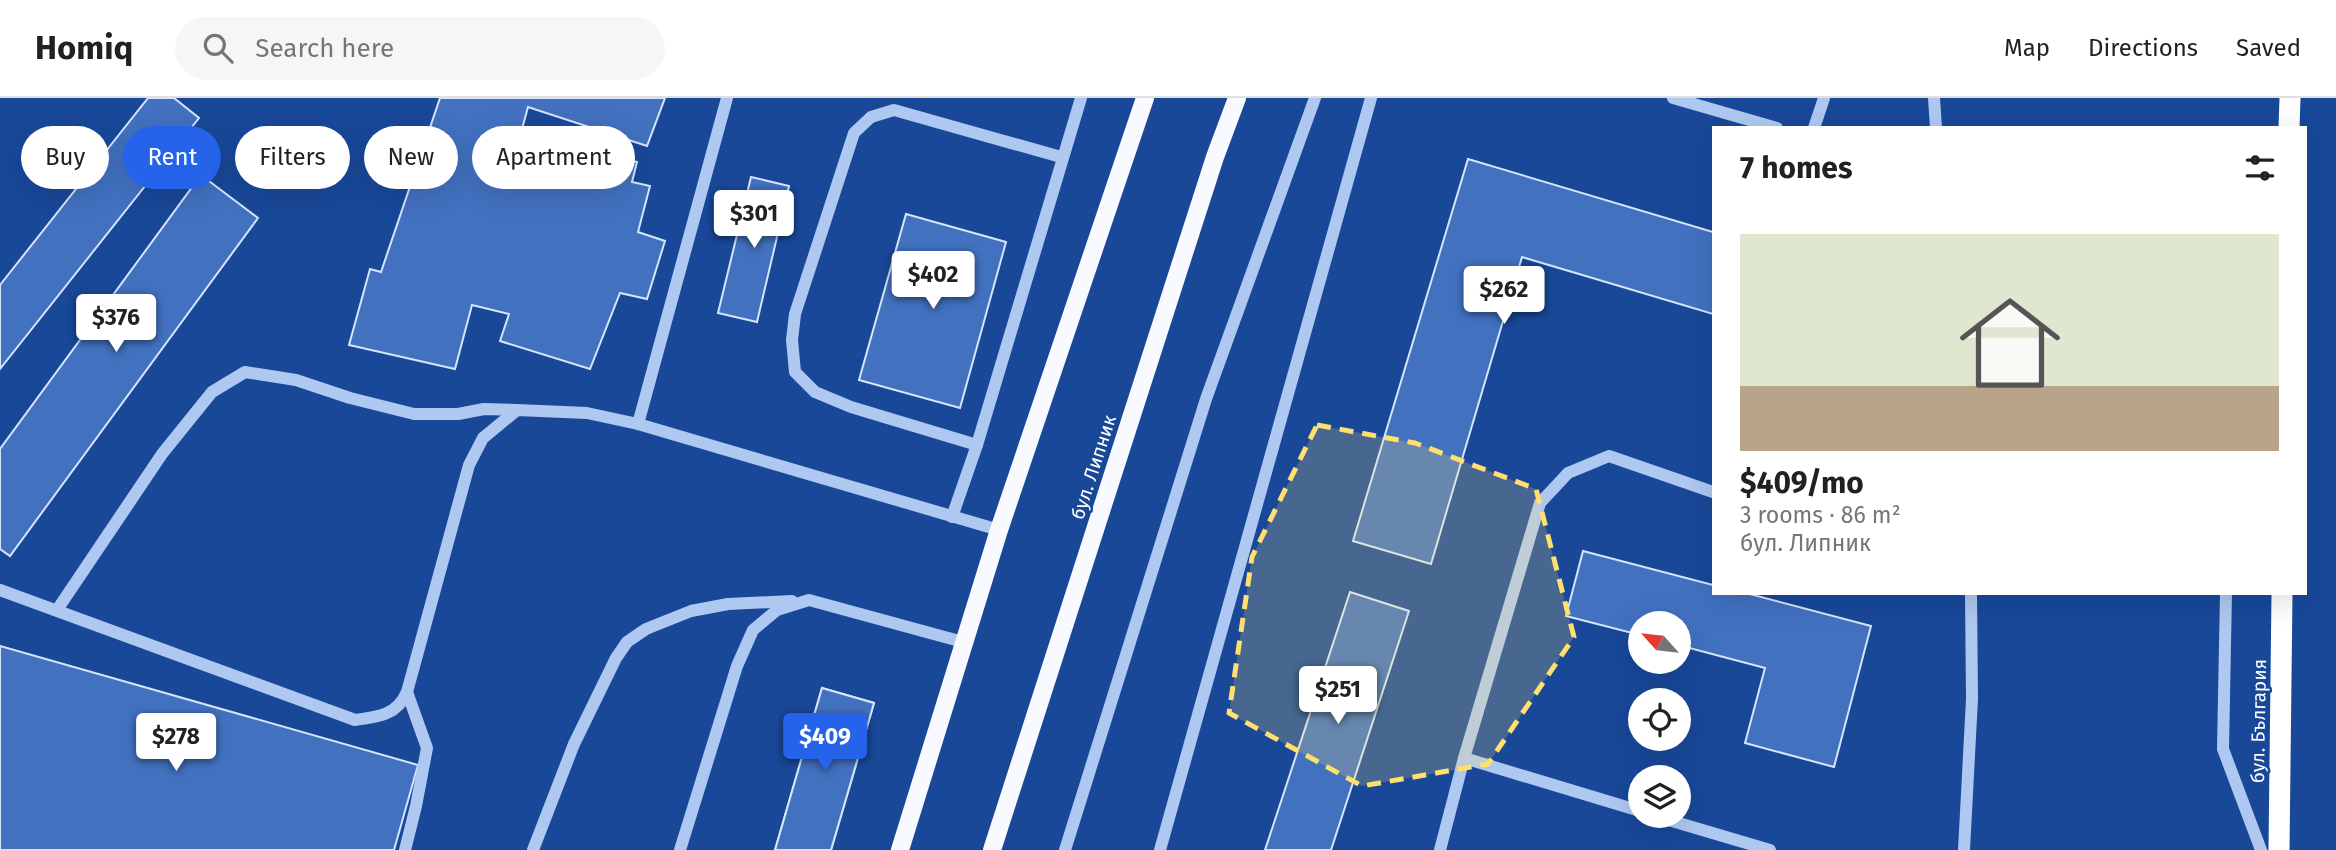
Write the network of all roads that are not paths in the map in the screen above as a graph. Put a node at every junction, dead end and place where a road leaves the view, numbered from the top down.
1 (727, 98) edge
2 (1081, 98) edge
3 (1145, 98) edge
4 (1237, 98) edge
5 (1315, 98) edge
6 (1371, 98) edge
7 (1673, 98) edge
8 (1824, 98) edge
9 (1934, 98) edge
10 (2290, 98) edge
11 (1770, 126) edge
12 (1815, 126) edge
13 (1936, 126) edge
14 (2289, 126) edge
15 (1061, 158) junction
16 (517, 410) junction
17 (638, 424) junction
18 (977, 446) junction
19 (1712, 492) edge
20 (952, 517) junction
21 (999, 530) junction
22 (0, 590) edge
23 (1971, 595) edge
24 (2226, 595) edge
25 (2282, 595) edge
26 (809, 600) junction
27 (57, 610) junction
28 (963, 642) junction
29 (407, 692) junction
30 (1464, 758) junction
31 (1628, 807) edge
32 (1691, 827) edge
33 (405, 850) edge
34 (533, 850) edge
35 (680, 850) edge
36 (900, 850) edge
37 (992, 850) edge
38 (1065, 850) edge
39 (1160, 850) edge
40 (1440, 850) edge
41 (1770, 850) edge
42 (1964, 850) edge
43 (2260, 850) edge
44 (2279, 850) edge

1 - 17 lane
2 - 15 lane
3 - 21 main road
4 - 37 main road, бул. Липник
5 - 38 lane
6 - 39 lane
7 - 11 lane
8 - 12 lane
9 - 13 lane
10 - 14 highway
15 - 18 lane
15 - 18 lane
16 - 17 lane
16 - 27 lane
16 - 29 lane
17 - 20 lane
18 - 20 lane
19 - 30 lane
20 - 21 lane
21 - 28 main road
22 - 27 lane
23 - 42 lane
24 - 43 lane
25 - 44 highway, бул. България
26 - 28 lane
26 - 34 lane
26 - 35 lane
27 - 29 lane
28 - 36 main road
29 - 33 lane
30 - 31 lane
30 - 40 lane
32 - 41 lane

